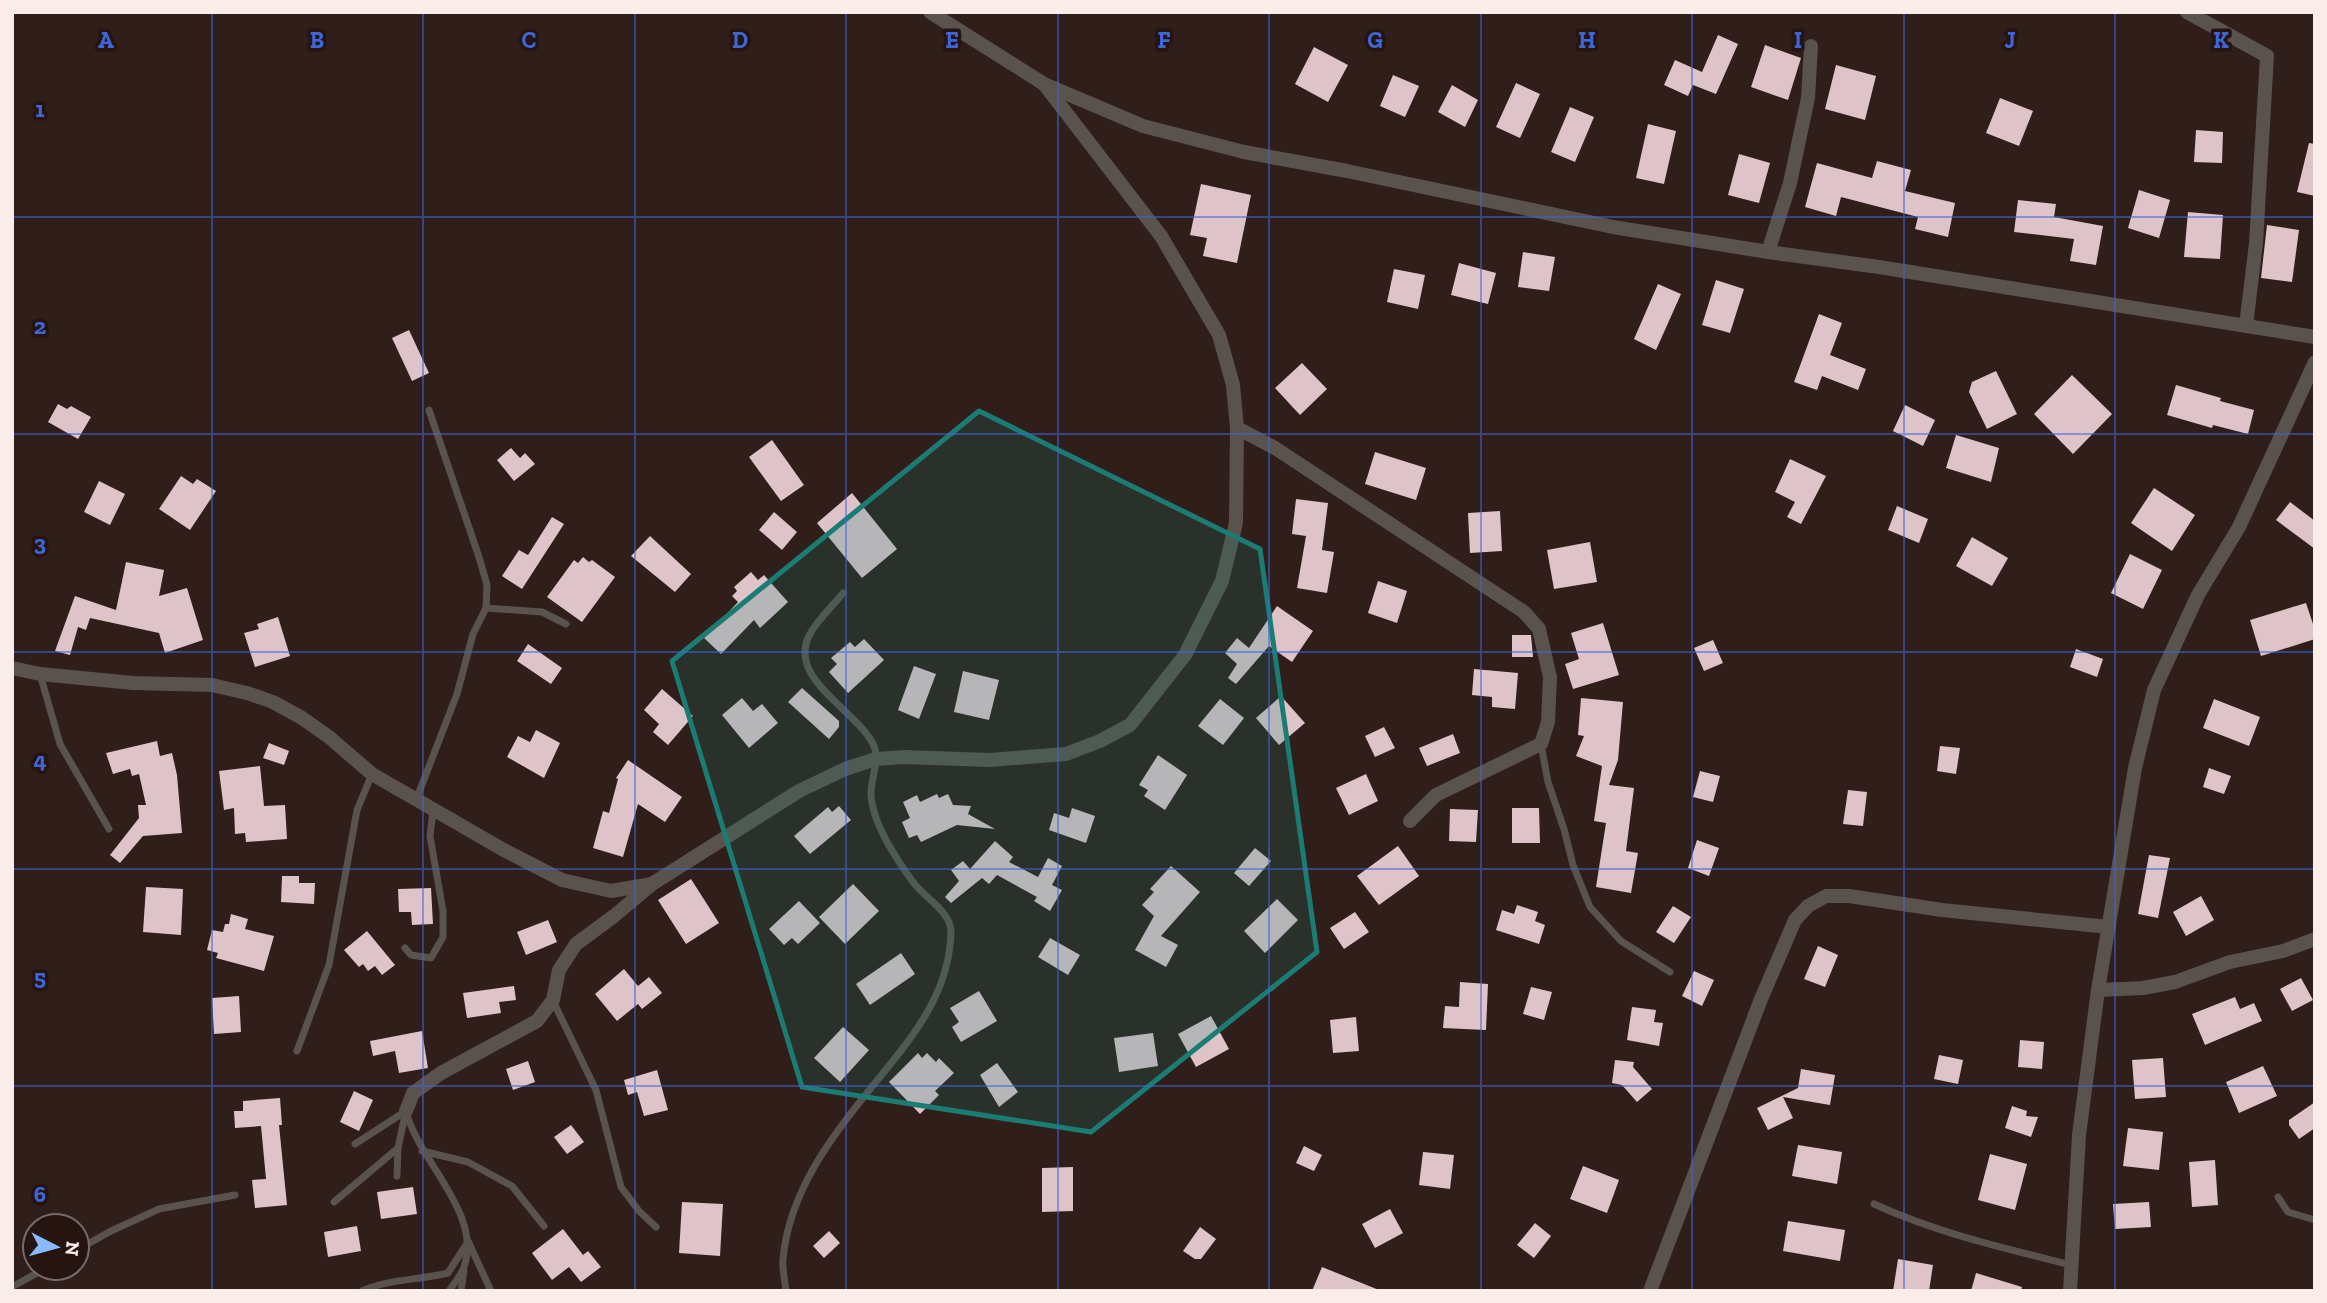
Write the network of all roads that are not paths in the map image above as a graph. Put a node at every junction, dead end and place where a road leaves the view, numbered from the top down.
1 (930, 12) edge
2 (2187, 12) edge
3 (1811, 46) dead end
4 (1044, 84) junction
5 (1768, 252) junction
6 (2246, 326) junction
7 (2315, 337) edge
8 (2315, 362) edge
9 (429, 410) dead end
10 (1237, 428) junction
11 (843, 593) dead end
12 (486, 608) junction
13 (566, 624) dead end
14 (12, 668) edge
15 (40, 674) junction
16 (1541, 744) junction
17 (876, 759) junction
18 (372, 774) junction
19 (415, 801) junction
20 (433, 811) junction
21 (1410, 821) dead end
22 (109, 829) dead end
23 (652, 884) junction
24 (2109, 928) junction
25 (2315, 939) edge
26 (405, 948) dead end
27 (1670, 972) dead end
28 (2098, 990) junction
29 (553, 1000) junction
30 (297, 1051) dead end
31 (406, 1111) junction
32 (355, 1144) dead end
33 (398, 1148) junction
34 (422, 1151) junction
35 (397, 1176) dead end
36 (234, 1195) dead end
37 (2278, 1198) dead end
38 (334, 1202) dead end
39 (1874, 1204) dead end
40 (2315, 1220) edge
41 (544, 1226) dead end
42 (656, 1227) dead end
43 (468, 1241) junction
44 (91, 1242) edge
45 (2071, 1265) junction
46 (362, 1291) edge
47 (449, 1291) edge
48 (461, 1291) edge
49 (492, 1291) edge
50 (786, 1291) edge
51 (1650, 1291) edge
52 (2070, 1291) edge

1 - 4 street
2 - 6 street
3 - 5 street
4 - 5 street
4 - 10 street
5 - 6 street
6 - 7 street
8 - 24 street
9 - 12 lane
10 - 16 street
10 - 17 street
11 - 17 lane
12 - 13 lane
12 - 19 lane
14 - 15 street
15 - 18 street
15 - 22 lane
16 - 21 street
16 - 27 lane
17 - 23 street
17 - 50 lane
18 - 19 street
18 - 30 lane
19 - 20 street
20 - 23 street
20 - 26 lane
23 - 29 street
24 - 28 street
24 - 51 street
25 - 28 street
28 - 45 street
29 - 31 street
29 - 42 lane
31 - 32 lane
31 - 33 lane
31 - 34 lane
33 - 35 lane
33 - 38 lane
34 - 41 lane
34 - 43 lane
36 - 44 lane
37 - 40 lane
39 - 45 lane
43 - 46 lane
43 - 47 lane
43 - 48 lane
43 - 49 lane
45 - 52 street

